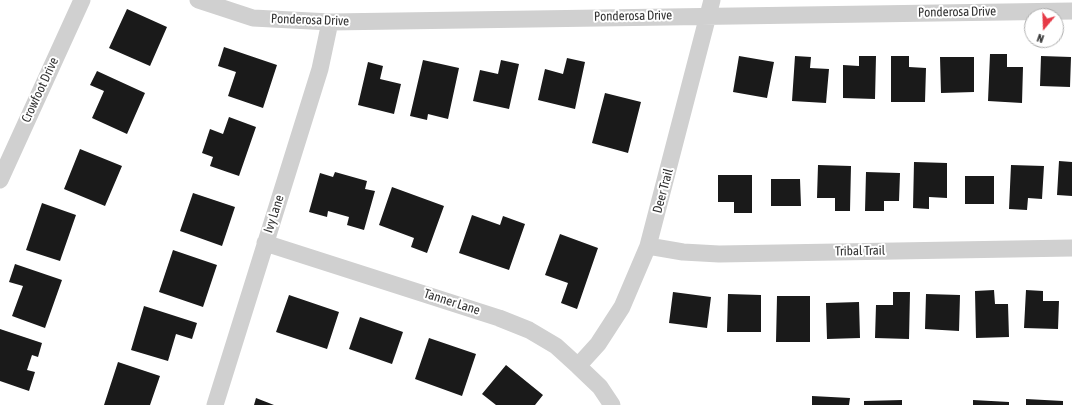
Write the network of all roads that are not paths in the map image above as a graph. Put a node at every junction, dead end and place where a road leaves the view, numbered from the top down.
1 (82, 0) edge
2 (198, 0) edge
3 (711, 8) edge
4 (1072, 11) edge
5 (330, 22) junction
6 (4, 160) edge
7 (0, 180) edge
8 (265, 243) junction
9 (648, 246) junction
10 (1072, 248) edge
11 (578, 366) junction
12 (215, 405) edge
13 (612, 405) edge

1 - 6 street, Crowfoot Drive
2 - 5 street, Ponderosa Drive
3 - 4 street, Ponderosa Drive
3 - 5 street, Ponderosa Drive
3 - 9 street, Deer Trail
5 - 8 street, Ivy Lane
6 - 7 street, Crowfoot Drive
8 - 11 street, Tanner Lane
8 - 12 street, Ivy Lane
9 - 10 street, Tribal Trail
9 - 11 street, Deer Trail
11 - 13 street, Tanner Lane

